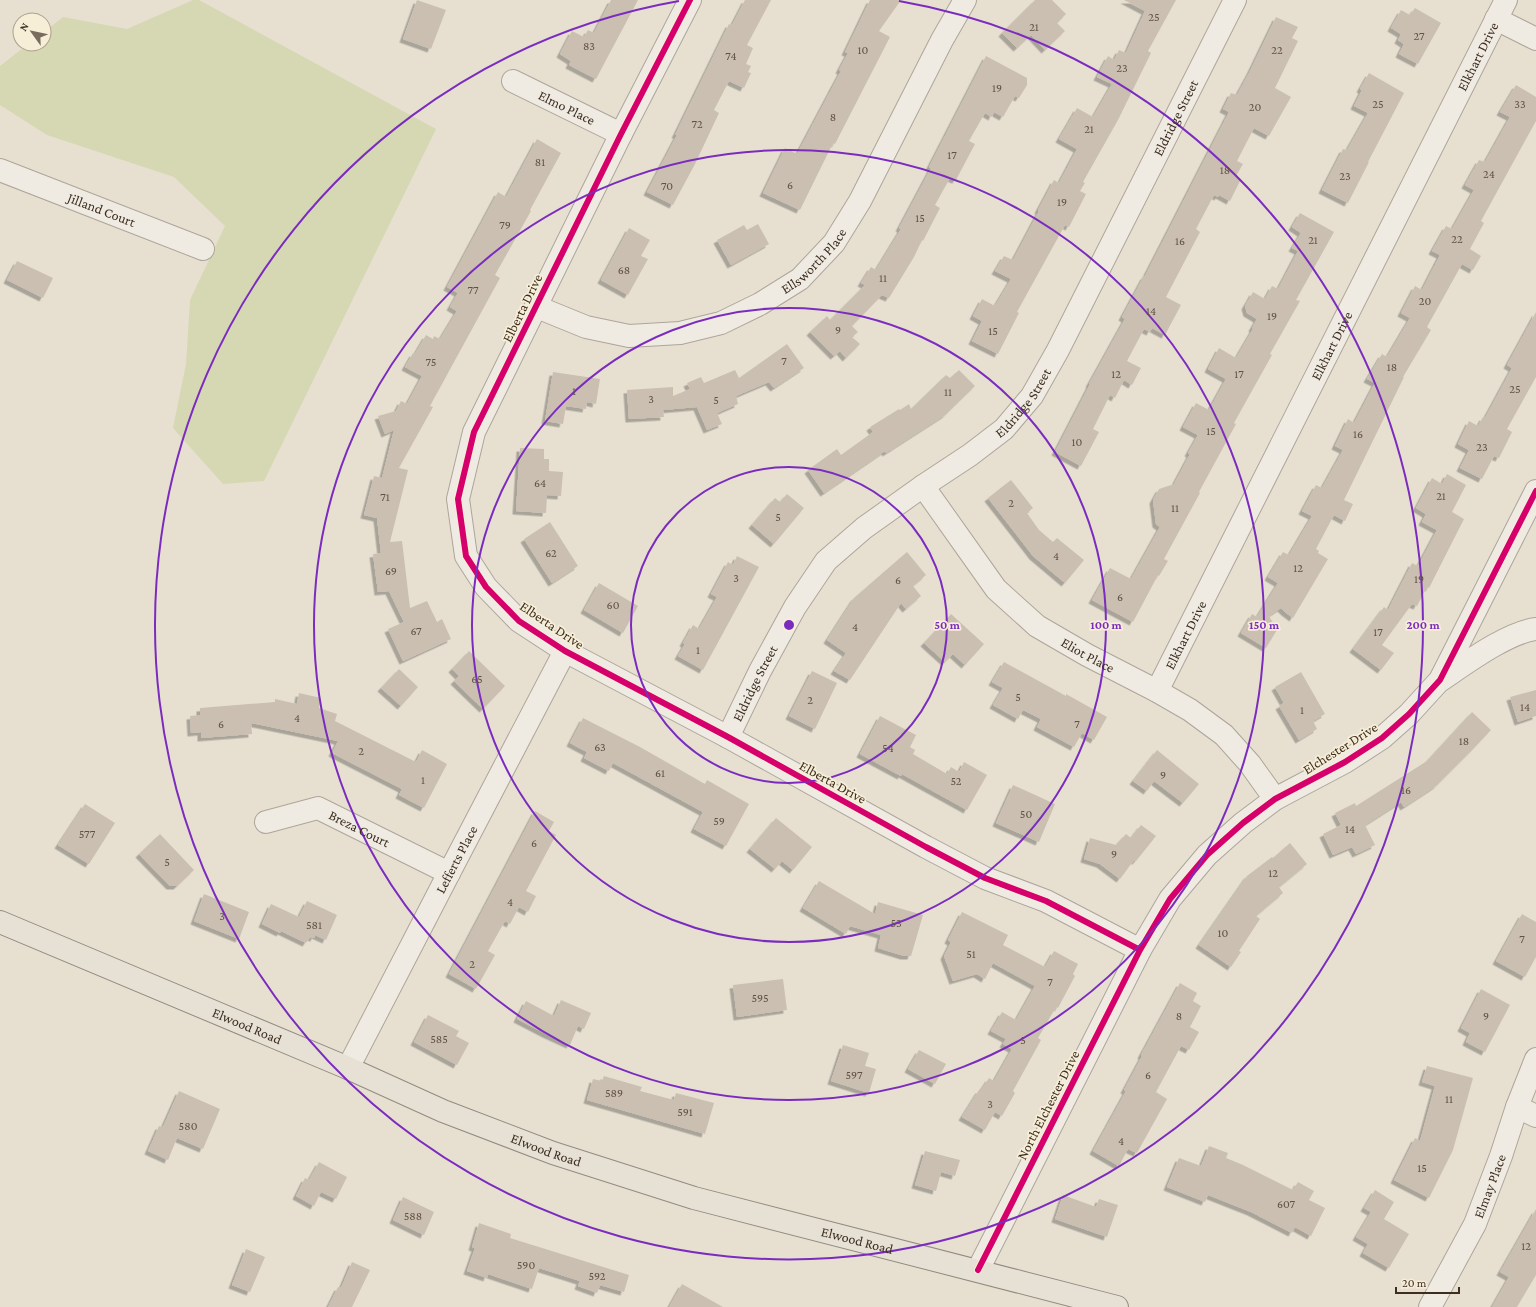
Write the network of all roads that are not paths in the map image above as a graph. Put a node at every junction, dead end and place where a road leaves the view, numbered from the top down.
1 (690, 0) edge
2 (965, 0) edge
3 (1236, 0) edge
4 (1506, 0) edge
5 (1496, 19) junction
6 (1536, 39) edge
7 (513, 81) dead end
8 (622, 134) junction
9 (0, 170) edge
10 (203, 249) dead end
11 (537, 307) junction
12 (923, 486) junction
13 (1536, 491) edge
14 (1536, 629) edge
15 (566, 651) junction
16 (1440, 680) junction
17 (1157, 691) junction
18 (728, 736) junction
19 (1275, 799) junction
20 (266, 822) dead end
21 (449, 873) junction
22 (0, 922) edge
23 (1140, 950) junction
24 (1536, 1059) edge
25 (348, 1068) junction
26 (1517, 1107) junction
27 (1536, 1116) edge
28 (978, 1270) junction
29 (1117, 1307) edge
30 (1430, 1307) edge

1 - 8 street, Elberta Drive
2 - 11 street, Ellsworth Place
3 - 12 street, Eldridge Street
4 - 5 street, Elkhart Drive
5 - 6 street
5 - 17 street, Elkhart Drive
7 - 8 street, Elmo Place
8 - 11 street, Elberta Drive
9 - 10 street, Jilland Court
11 - 15 street, Elberta Drive
12 - 17 street, Eliot Place
12 - 18 street, Eldridge Street
13 - 16 street, Elchester Drive
14 - 16 street
15 - 18 street, Elberta Drive
15 - 21 street, Lefferts Place
16 - 19 street, Elchester Drive
17 - 19 street, Eliot Place
18 - 23 street, Elberta Drive
19 - 23 street, Elchester Drive
20 - 21 street, Breza Court
21 - 25 street, Lefferts Place
22 - 25 main road, Elwood Road
23 - 28 street, North Elchester Drive
24 - 26 street, Elmay Place
25 - 28 main road, Elwood Road
26 - 27 street
26 - 30 street, Elmay Place
28 - 29 main road, Elwood Road

